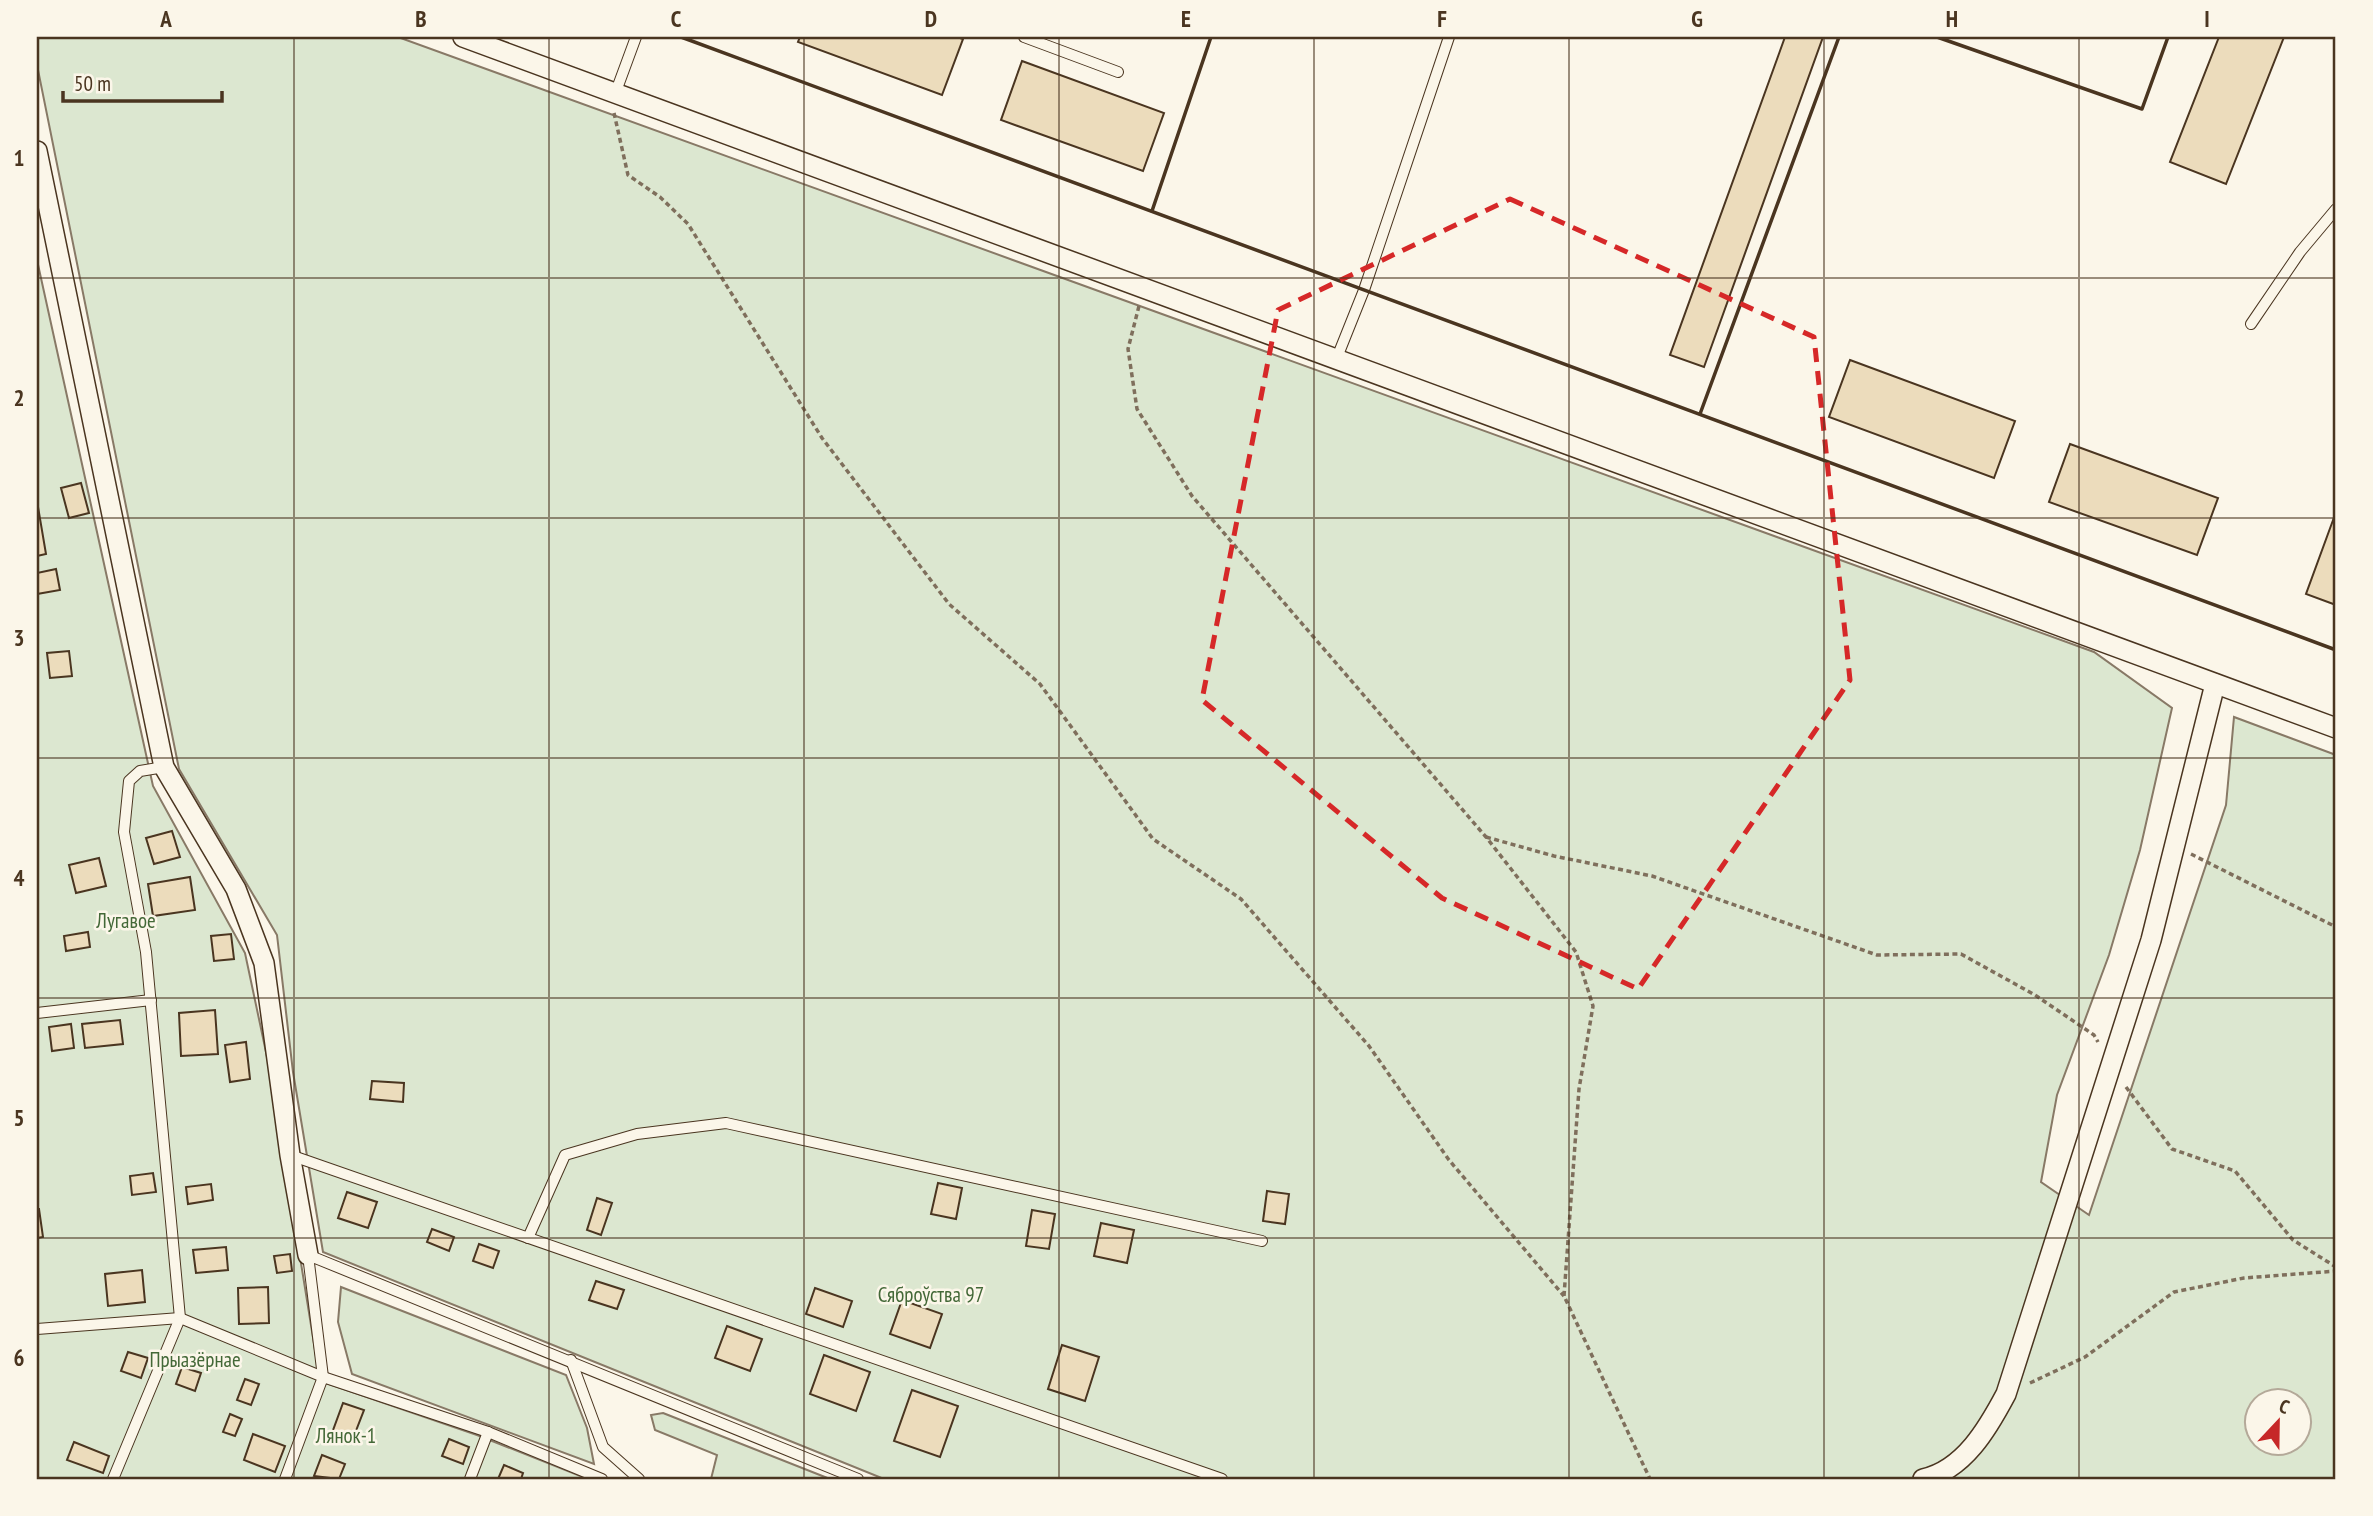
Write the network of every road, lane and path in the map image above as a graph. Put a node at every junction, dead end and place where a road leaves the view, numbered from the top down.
1 (463, 37) edge
2 (636, 37) edge
3 (1024, 37) edge
4 (1449, 37) edge
5 (1118, 72) dead end
6 (590, 85) junction
7 (615, 94) junction
8 (37, 151) edge
9 (2336, 209) edge
10 (1143, 290) junction
11 (2251, 324) dead end
12 (1336, 360) junction
13 (2215, 684) junction
14 (2336, 728) edge
15 (164, 767) junction
16 (1486, 837) junction
17 (2175, 846) junction
18 (2336, 928) edge
19 (151, 1000) junction
20 (37, 1013) edge
21 (2110, 1066) junction
22 (290, 1155) junction
23 (528, 1238) junction
24 (1262, 1241) dead end
25 (308, 1255) junction
26 (2336, 1269) edge
27 (1564, 1296) junction
28 (180, 1318) junction
29 (37, 1329) edge
30 (571, 1360) junction
31 (323, 1377) junction
32 (2006, 1394) junction
33 (488, 1432) junction
34 (1933, 1478) edge
35 (113, 1479) edge
36 (285, 1479) edge
37 (470, 1479) edge
38 (602, 1479) edge
39 (639, 1479) edge
40 (858, 1479) edge
41 (1222, 1479) edge
42 (1650, 1479) edge

1 - 6 street
2 - 7 lane
3 - 5 lane
4 - 12 lane
6 - 7 street
6 - 27 path
7 - 10 street
8 - 15 street
9 - 11 lane
10 - 12 street
10 - 16 path
12 - 13 street
13 - 14 street
13 - 17 street
15 - 19 lane
15 - 22 street
16 - 21 path
16 - 27 path
17 - 18 path
17 - 21 street
19 - 20 lane
19 - 28 lane
21 - 26 path
21 - 32 street
22 - 23 lane
22 - 25 street
23 - 24 lane
23 - 41 lane
25 - 30 lane
25 - 31 lane
26 - 32 path
27 - 42 path
28 - 29 lane
28 - 31 lane
28 - 35 lane
30 - 39 lane
30 - 40 lane
31 - 33 lane
31 - 36 lane
32 - 34 street
33 - 37 lane
33 - 38 lane

